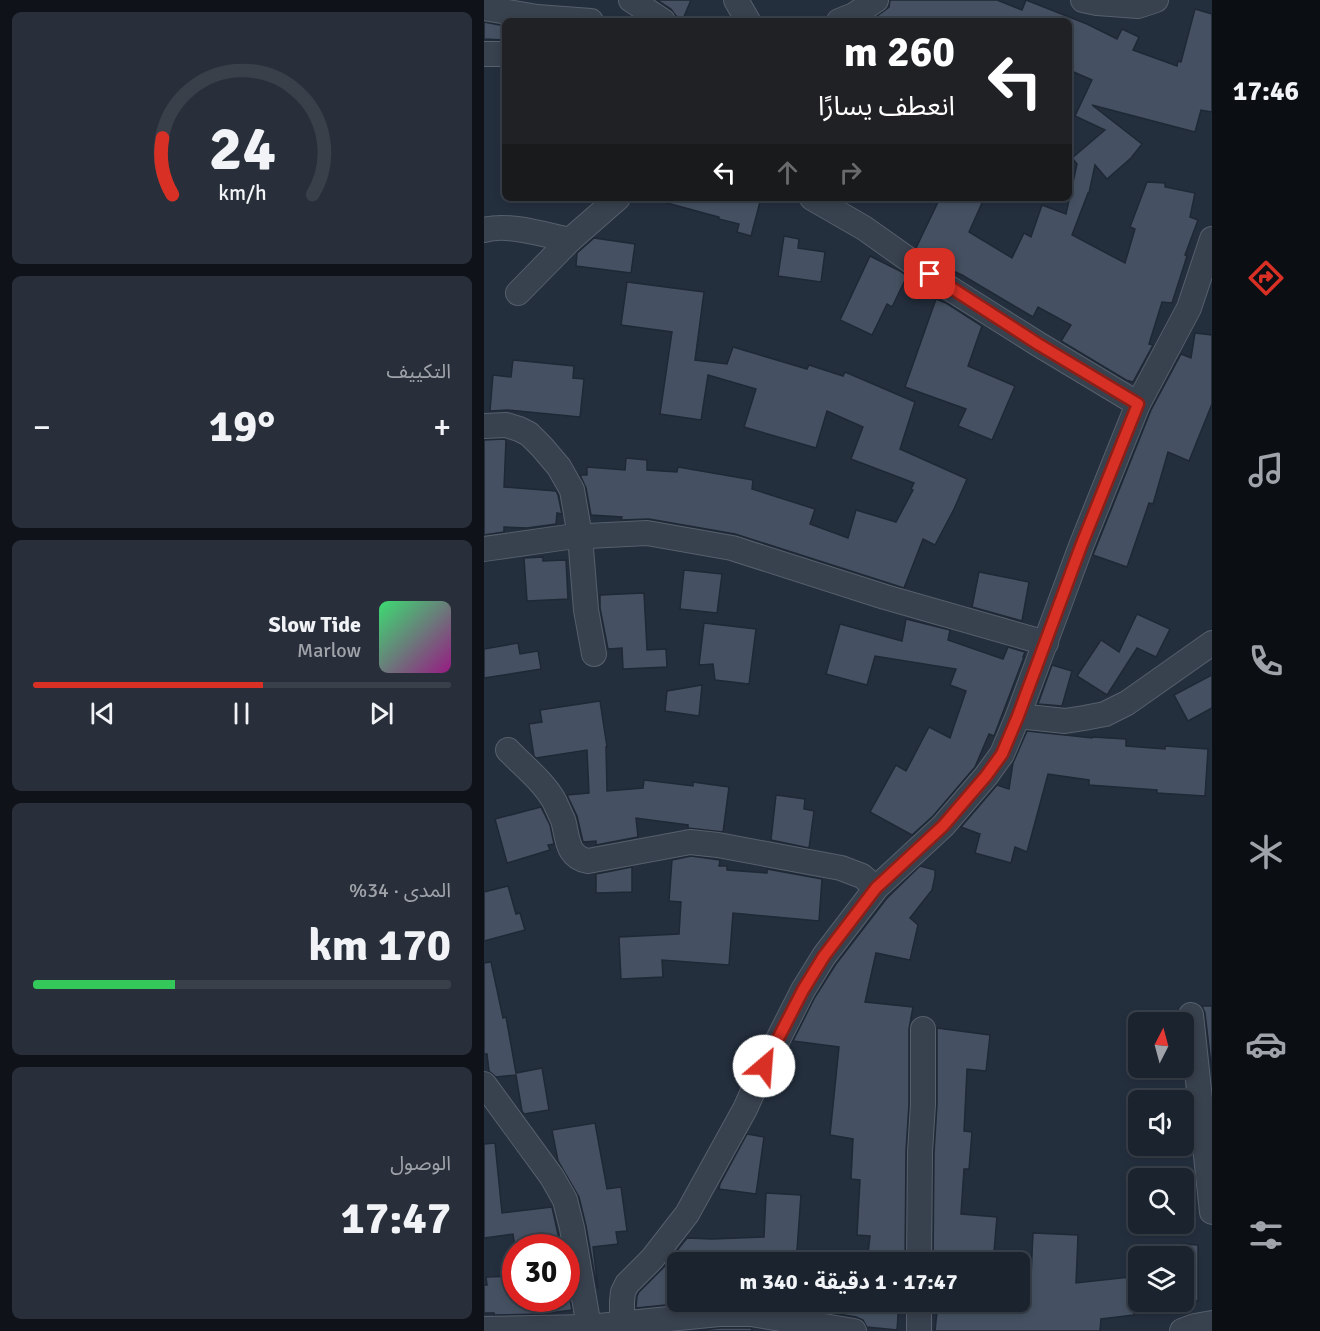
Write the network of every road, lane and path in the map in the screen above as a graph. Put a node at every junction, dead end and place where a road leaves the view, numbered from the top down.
1 (631, 0) edge
2 (736, 0) edge
3 (876, 0) edge
4 (1083, 0) edge
5 (1156, 0) edge
6 (484, 8) edge
7 (550, 18) edge
8 (658, 18) edge
9 (746, 18) edge
10 (846, 18) edge
11 (484, 54) edge
12 (502, 54) edge
13 (615, 201) edge
14 (817, 201) edge
15 (484, 230) edge
16 (1212, 239) edge
17 (570, 240) junction
18 (518, 293) dead end
19 (1138, 404) junction
20 (484, 426) edge
21 (580, 536) junction
22 (484, 549) edge
23 (1046, 643) junction
24 (1212, 643) edge
25 (594, 654) dead end
26 (1018, 716) junction
27 (508, 750) dead end
28 (876, 888) junction
29 (924, 1029) dead end
30 (1194, 1044) edge
31 (484, 1084) edge
32 (1212, 1212) edge
33 (919, 1252) edge
34 (919, 1312) edge
35 (1212, 1323) edge
36 (589, 1327) junction
37 (622, 1327) edge
38 (484, 1329) edge
39 (854, 1331) edge
40 (919, 1331) edge
41 (1182, 1331) edge

1 - 8 street
2 - 9 street
3 - 10 street
4 - 5 street
6 - 7 street
11 - 12 street
13 - 17 street
14 - 19 street
15 - 17 street
16 - 19 street
17 - 18 street
19 - 23 street
20 - 21 street
21 - 22 street
21 - 23 street
21 - 25 street
23 - 26 street
24 - 26 street
26 - 28 street
27 - 28 street
28 - 37 street
29 - 33 street
30 - 32 street
31 - 36 street
34 - 40 street
35 - 41 street
36 - 37 street
36 - 38 street
37 - 39 street

